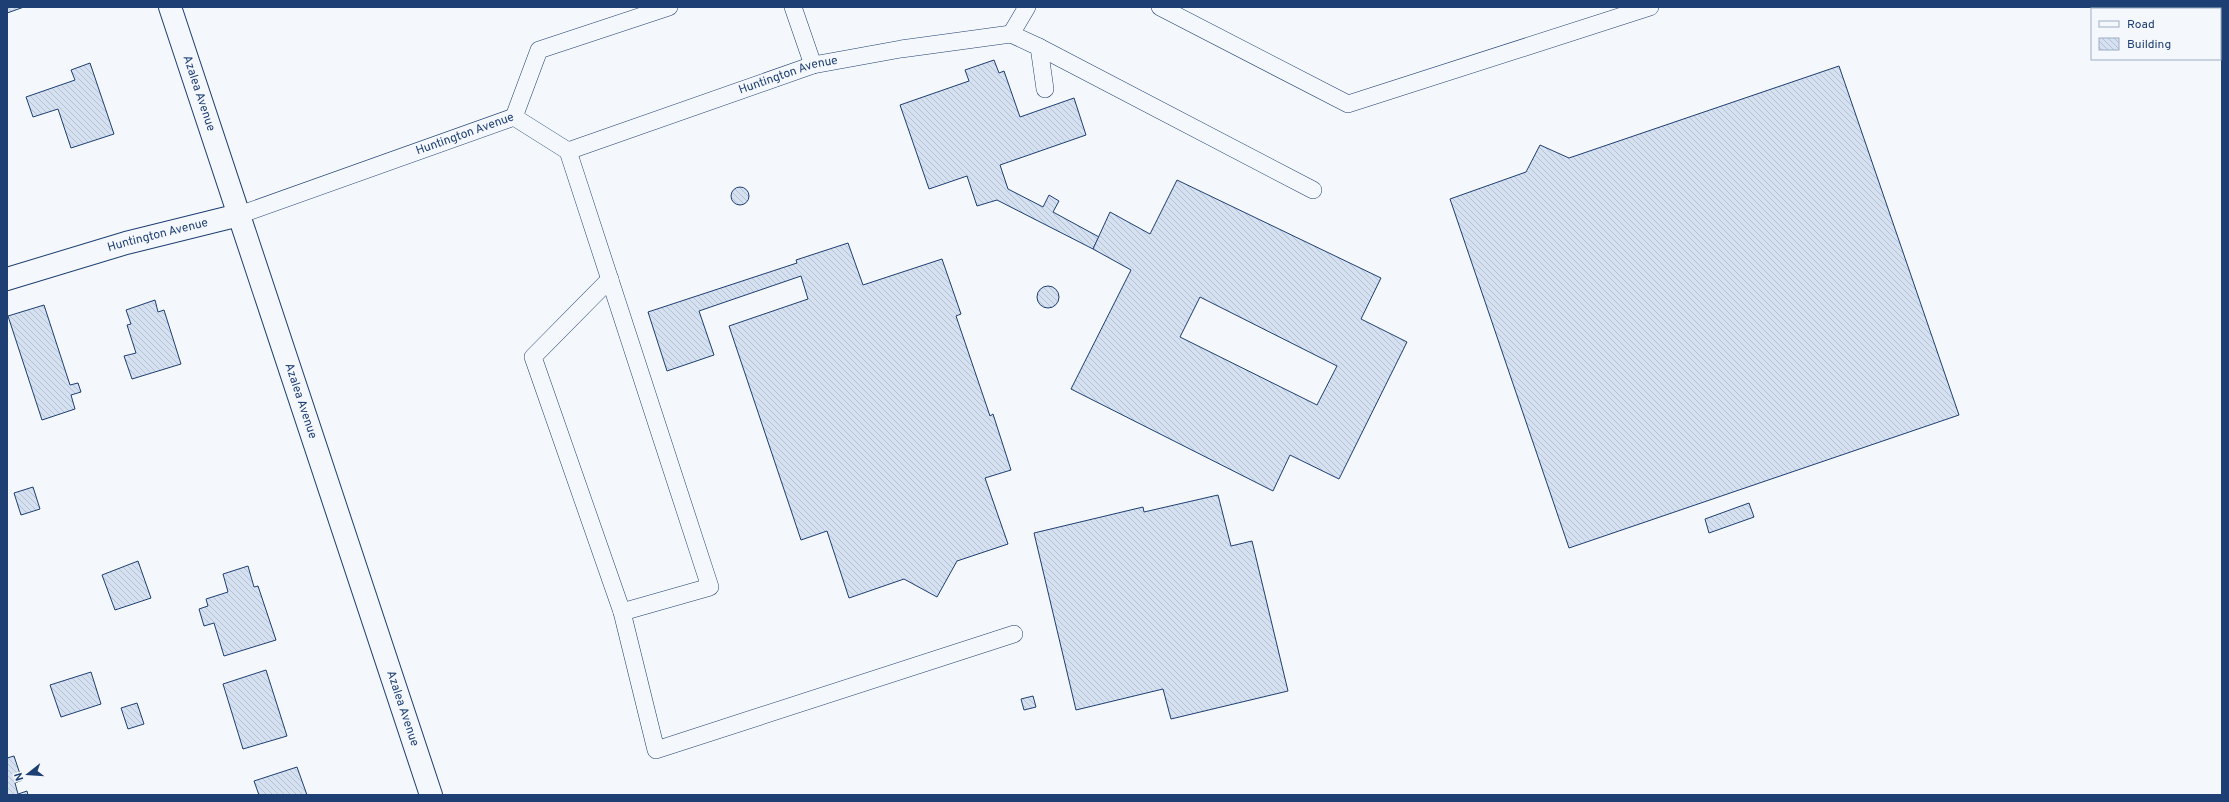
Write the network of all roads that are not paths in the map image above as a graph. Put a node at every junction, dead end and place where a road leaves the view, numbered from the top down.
1 (170, 7) edge
2 (669, 7) edge
3 (793, 7) edge
4 (1027, 7) edge
5 (1160, 7) edge
6 (1650, 7) edge
7 (1011, 34) junction
8 (1038, 47) junction
9 (813, 65) junction
10 (1045, 89) dead end
11 (514, 117) junction
12 (568, 151) junction
13 (1313, 190) dead end
14 (239, 215) junction
15 (7, 279) edge
16 (610, 279) junction
17 (622, 612) junction
18 (1014, 634) dead end
19 (431, 795) edge

1 - 14 main road, Azalea Avenue
2 - 11 lane
3 - 9 lane
4 - 7 lane
5 - 6 lane
7 - 8 lane
7 - 9 lane, Huntington Avenue
8 - 10 lane
8 - 13 lane
9 - 12 lane, Huntington Avenue
11 - 12 lane, Huntington Avenue
11 - 14 lane, Huntington Avenue
12 - 16 lane
14 - 15 main road, Huntington Avenue
14 - 19 main road, Azalea Avenue
16 - 17 lane
16 - 17 lane
17 - 18 lane

